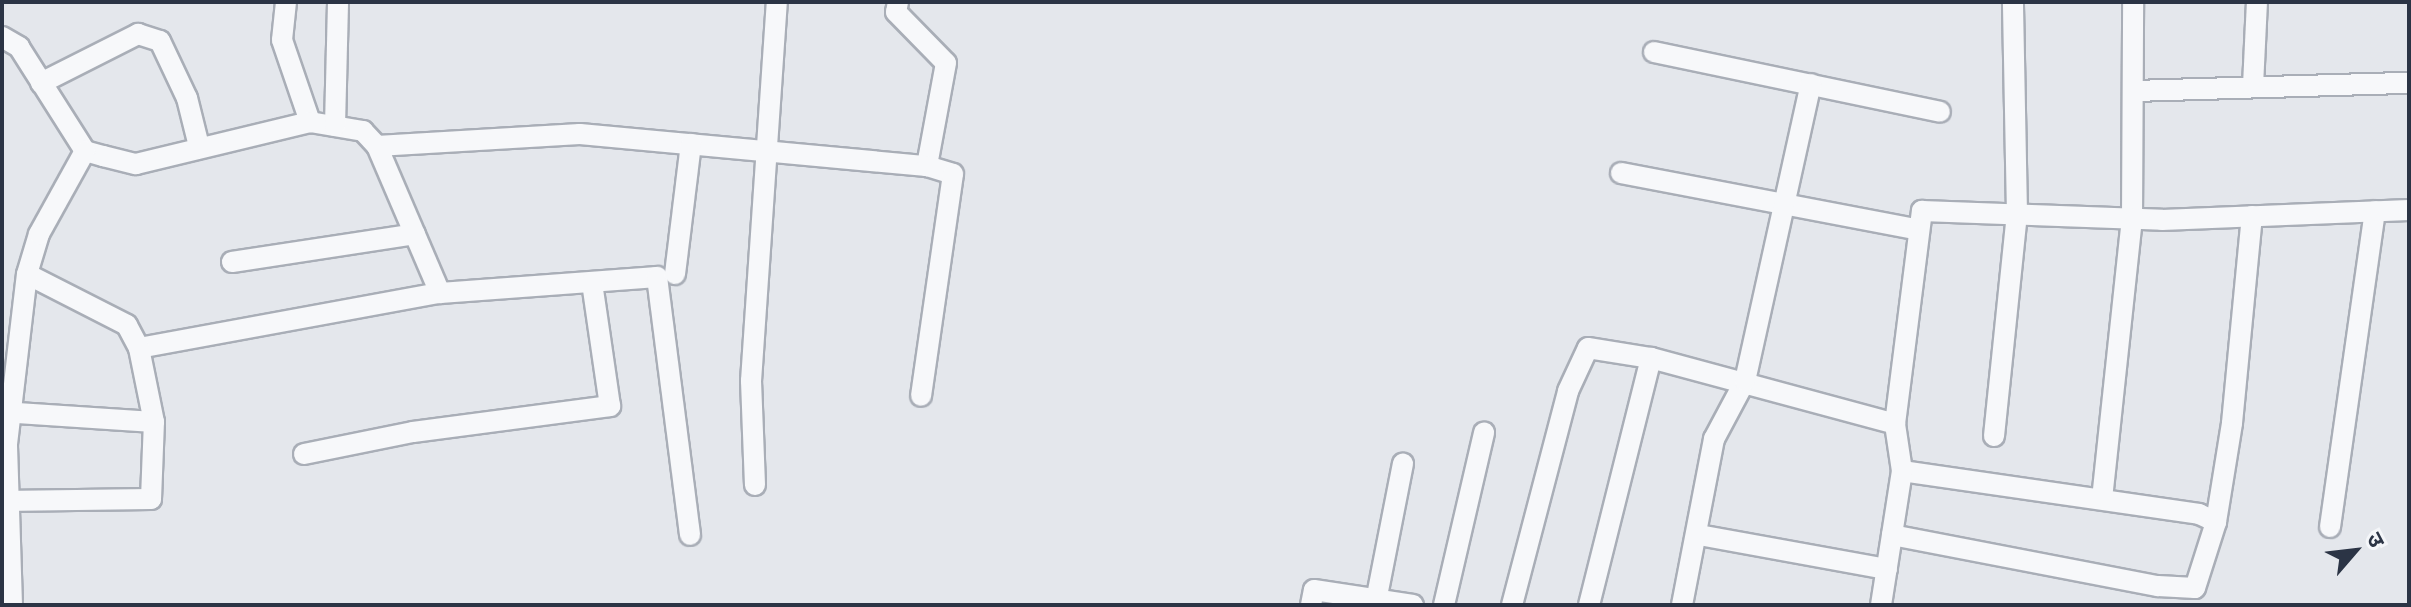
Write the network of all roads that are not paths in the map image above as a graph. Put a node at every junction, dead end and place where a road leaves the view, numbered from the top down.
1 (286, 2) edge
2 (338, 2) edge
3 (777, 2) edge
4 (898, 2) edge
5 (2013, 2) edge
6 (2133, 2) edge
7 (2257, 2) edge
8 (2, 37) edge
9 (1654, 52) dead end
10 (41, 83) junction
11 (2409, 83) edge
12 (1811, 84) junction
13 (2253, 86) junction
14 (2133, 91) junction
15 (1940, 112) dead end
16 (310, 122) junction
17 (335, 126) junction
18 (691, 144) junction
19 (199, 146) junction
20 (377, 146) junction
21 (764, 149) junction
22 (85, 151) junction
23 (927, 166) junction
24 (1621, 173) dead end
25 (1788, 204) junction
26 (2409, 210) edge
27 (2375, 211) junction
28 (2017, 214) junction
29 (2252, 216) junction
30 (2132, 219) junction
31 (1919, 230) junction
32 (415, 234) junction
33 (232, 262) dead end
34 (27, 274) junction
35 (675, 274) dead end
36 (592, 282) junction
37 (440, 293) junction
38 (139, 348) junction
39 (1651, 358) junction
40 (1745, 381) junction
41 (921, 396) dead end
42 (6, 412) edge
43 (154, 422) junction
44 (1895, 424) junction
45 (1484, 433) dead end
46 (1994, 436) dead end
47 (304, 454) dead end
48 (1403, 464) dead end
49 (1902, 471) junction
50 (755, 485) dead end
51 (2102, 499) junction
52 (5, 501) edge
53 (2216, 522) junction
54 (2330, 527) dead end
55 (690, 535) dead end
56 (1699, 535) junction
57 (1892, 535) junction
58 (1887, 569) junction
59 (1377, 596) junction
60 (12, 605) edge
61 (1311, 605) edge
62 (1413, 605) edge
63 (1444, 605) edge
64 (1512, 605) edge
65 (1589, 605) edge
66 (1682, 605) edge
67 (1881, 605) edge

1 - 16 street
2 - 17 street
3 - 21 street
4 - 23 street
5 - 28 street
6 - 14 street
7 - 13 street
8 - 10 street
9 - 12 street
10 - 19 street
10 - 22 street
11 - 13 street
12 - 15 street
12 - 25 street
13 - 14 street
14 - 30 street
16 - 17 street
16 - 19 street
17 - 20 street
18 - 20 street
18 - 21 street
18 - 35 street
19 - 22 street
20 - 32 street
21 - 23 street
21 - 50 street
22 - 34 street
23 - 41 street
24 - 25 street
25 - 31 street
25 - 40 street
26 - 27 street
27 - 29 street
27 - 54 street
28 - 30 street
28 - 31 street
28 - 46 street
29 - 30 street
29 - 53 street
30 - 51 street
31 - 44 street
32 - 33 street
32 - 37 street
34 - 38 street
34 - 42 street
36 - 37 street
36 - 47 street
36 - 55 street
37 - 38 street
38 - 43 street
39 - 40 street
39 - 64 street
39 - 65 street
40 - 44 street
40 - 56 street
42 - 43 street
42 - 52 street
43 - 52 street
44 - 49 street
45 - 63 street
48 - 59 street
49 - 51 street
49 - 57 street
51 - 53 street
52 - 60 street
53 - 57 street
56 - 58 street
56 - 66 street
57 - 58 street
58 - 67 street
59 - 61 street
59 - 62 street

